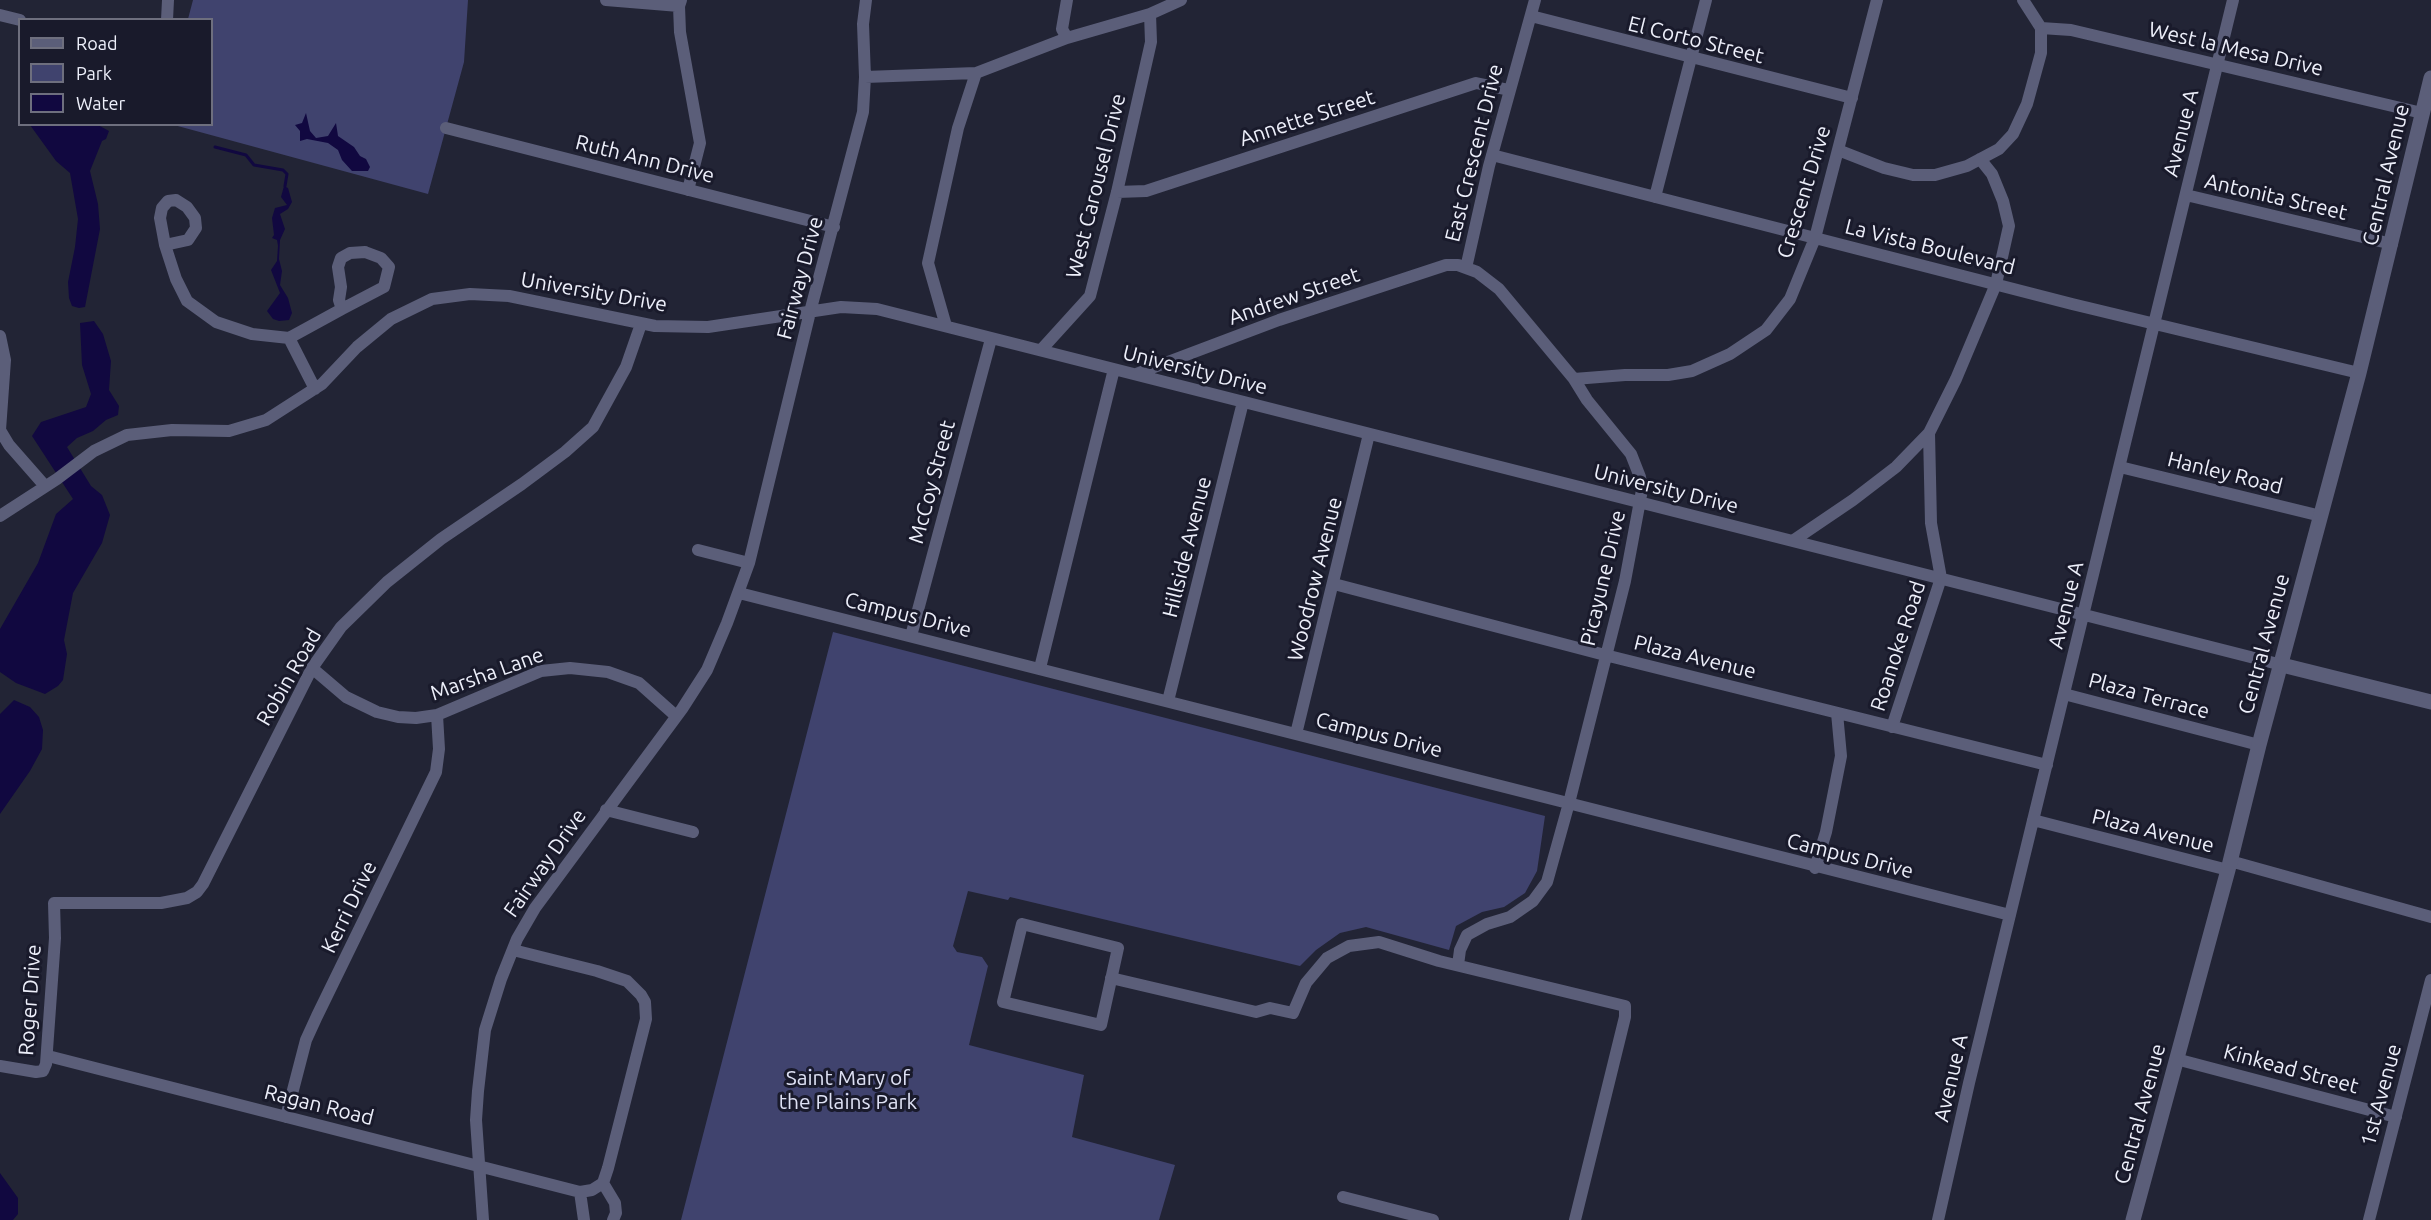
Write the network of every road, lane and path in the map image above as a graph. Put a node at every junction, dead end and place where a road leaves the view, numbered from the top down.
1 (168, 0) edge
2 (606, 0) edge
3 (866, 0) edge
4 (1067, 0) edge
5 (1181, 0) edge
6 (1535, 0) edge
7 (1706, 0) edge
8 (1877, 0) edge
9 (2024, 0) edge
10 (2233, 0) edge
11 (680, 3) edge
12 (1150, 14) junction
13 (0, 15) edge
14 (1531, 16) junction
15 (167, 18) edge
16 (18, 20) edge
17 (2041, 28) junction
18 (1067, 38) junction
19 (1691, 58) junction
20 (2217, 64) junction
21 (976, 73) junction
22 (865, 77) junction
23 (2430, 84) edge
24 (1509, 90) junction
25 (1852, 98) junction
26 (2422, 113) junction
27 (446, 128) dead end
28 (1838, 150) junction
29 (1492, 155) junction
30 (1980, 159) junction
31 (688, 190) junction
32 (1117, 192) junction
33 (2186, 195) junction
34 (1655, 197) junction
35 (834, 227) junction
36 (1815, 238) junction
37 (2392, 244) junction
38 (165, 245) dead end
39 (1466, 268) junction
40 (1996, 284) junction
41 (342, 309) junction
42 (810, 312) junction
43 (641, 324) junction
44 (2154, 324) junction
45 (946, 326) junction
46 (0, 336) edge
47 (290, 338) junction
48 (991, 339) junction
49 (1041, 350) junction
50 (1114, 369) junction
51 (1136, 374) junction
52 (2359, 374) junction
53 (1574, 379) junction
54 (315, 389) junction
55 (1243, 402) junction
56 (1369, 434) junction
57 (1929, 434) junction
58 (2120, 467) junction
59 (45, 486) junction
60 (1641, 503) junction
61 (0, 516) edge
62 (2320, 516) junction
63 (1794, 540) junction
64 (698, 550) dead end
65 (749, 563) junction
66 (1941, 578) junction
67 (1334, 584) junction
68 (739, 593) junction
69 (2084, 614) junction
70 (911, 636) junction
71 (1605, 655) junction
72 (2282, 665) junction
73 (312, 668) junction
74 (1040, 668) junction
75 (2064, 694) junction
76 (1168, 700) junction
77 (2431, 702) edge
78 (1837, 713) junction
79 (437, 715) junction
80 (676, 716) junction
81 (1892, 727) junction
82 (1296, 734) junction
83 (2259, 745) junction
84 (2046, 765) junction
85 (1569, 803) junction
86 (606, 810) junction
87 (2033, 820) junction
88 (693, 832) dead end
89 (2229, 866) junction
90 (1815, 868) junction
91 (2010, 915) junction
92 (2431, 917) edge
93 (54, 924) joint
94 (513, 950) junction
95 (1458, 965) junction
96 (1111, 978) junction
97 (2431, 980) edge
98 (2426, 1018) edge
99 (48, 1056) junction
100 (2176, 1059) junction
101 (0, 1066) edge
102 (286, 1117) junction
103 (2396, 1117) junction
104 (479, 1166) junction
105 (603, 1183) junction
106 (580, 1192) junction
107 (1343, 1197) dead end
108 (483, 1220) edge
109 (584, 1220) edge
110 (614, 1220) edge
111 (1433, 1220) edge
112 (1575, 1220) edge
113 (1938, 1220) edge
114 (2133, 1220) edge
115 (2369, 1220) edge

1 - 15 street
2 - 11 street
3 - 22 street, Fairway Drive
4 - 18 street
5 - 12 street
6 - 14 street, East Crescent Drive
7 - 19 street
8 - 25 street, Crescent Drive
9 - 17 street
10 - 20 street, Avenue A
11 - 31 street
12 - 18 street
12 - 32 street, West Carousel Drive
13 - 16 street
14 - 19 street, El Corto Street
14 - 24 street, East Crescent Drive
17 - 20 street, West la Mesa Drive
17 - 30 street
18 - 21 street
19 - 25 street, El Corto Street
19 - 34 street
20 - 26 street, West la Mesa Drive
20 - 33 street, Avenue A
21 - 22 street
21 - 45 street
22 - 35 street, Fairway Drive
23 - 26 street, Central Avenue
24 - 29 street, East Crescent Drive
24 - 32 street, Annette Street
25 - 28 street, Crescent Drive
26 - 37 street, Central Avenue
27 - 31 street, Ruth Ann Drive
28 - 30 street
28 - 36 street, Crescent Drive
29 - 34 street, La Vista Boulevard
29 - 39 street, East Crescent Drive
30 - 40 street, Roanoke Road
31 - 35 street, Ruth Ann Drive
32 - 49 street, West Carousel Drive
33 - 37 street, Antonita Street
33 - 44 street, Avenue A
34 - 36 street, La Vista Boulevard
35 - 42 street, Fairway Drive
36 - 40 street, La Vista Boulevard
36 - 53 street, Crescent Drive
37 - 52 street, Central Avenue
38 - 47 street
39 - 51 street, Andrew Street
39 - 53 street, East Crescent Drive
40 - 44 street, La Vista Boulevard
40 - 57 street, Roanoke Road
41 - 41 street
41 - 47 street
42 - 43 street, University Drive
42 - 45 street, University Drive
42 - 65 street, Fairway Drive
43 - 54 street, University Drive
43 - 73 street, Robin Road
44 - 52 street, La Vista Boulevard
44 - 58 street, Avenue A
45 - 48 street, University Drive
46 - 59 street
47 - 54 street
48 - 49 street, University Drive
48 - 70 street, McCoy Street
49 - 50 street, University Drive
50 - 51 street, University Drive
50 - 74 street
51 - 55 street, University Drive
52 - 62 street, Central Avenue
53 - 60 street, Picayune Drive
54 - 59 street, University Drive
55 - 56 street, University Drive
55 - 76 street, Hillside Avenue
56 - 60 street, University Drive
56 - 67 street, Woodrow Avenue
57 - 63 street, Roanoke Road
57 - 66 street, Roanoke Road
58 - 62 street, Hanley Road
58 - 69 street, Avenue A
59 - 61 street
60 - 63 street, University Drive
60 - 71 street, Picayune Drive
62 - 72 street, Central Avenue
63 - 66 street, University Drive
64 - 65 street
65 - 68 street, Fairway Drive
66 - 69 street, University Drive
66 - 81 street, Roanoke Road
67 - 71 street, Plaza Avenue
67 - 82 street, Woodrow Avenue
68 - 70 street, Campus Drive
68 - 80 street, Fairway Drive
69 - 72 street, University Drive
69 - 75 street, Avenue A
70 - 74 street, Campus Drive
71 - 78 street, Plaza Avenue
71 - 85 street, Picayune Drive
72 - 77 street
72 - 83 street, Central Avenue
73 - 79 street, Marsha Lane
73 - 93 street, Robin Road
74 - 76 street, Campus Drive
75 - 83 street, Plaza Terrace
75 - 84 street, Avenue A
76 - 82 street, Campus Drive
78 - 81 street, Plaza Avenue
78 - 90 street, Roanoke Road
79 - 80 street, Marsha Lane
79 - 102 street, Kerri Drive
80 - 86 street, Fairway Drive
81 - 84 street, Plaza Avenue
82 - 85 street, Campus Drive
83 - 89 street, Central Avenue
84 - 87 street, Avenue A
85 - 90 street, Campus Drive
85 - 95 street, Picayune Drive
86 - 88 street, Fairway Drive
86 - 94 street, Fairway Drive
87 - 89 street, Plaza Avenue
87 - 91 street, Avenue A
89 - 92 street, Plaza Avenue
89 - 100 street, Central Avenue
90 - 91 street, Campus Drive
91 - 113 street, Avenue A
93 - 99 street, Roger Drive
94 - 104 street, Fairway Drive
94 - 105 street
95 - 96 street
95 - 112 street
96 - 96 street
97 - 98 street, 1st Avenue
98 - 103 street, 1st Avenue
99 - 101 street, Roger Drive
99 - 102 street, Ragan Road
100 - 103 street, Kinkead Street
100 - 114 street, Central Avenue
102 - 104 street, Ragan Road
103 - 115 street, 1st Avenue
104 - 106 street, Ragan Road
104 - 108 street, Fairway Drive
105 - 106 street
105 - 110 street
106 - 109 street
107 - 111 street

